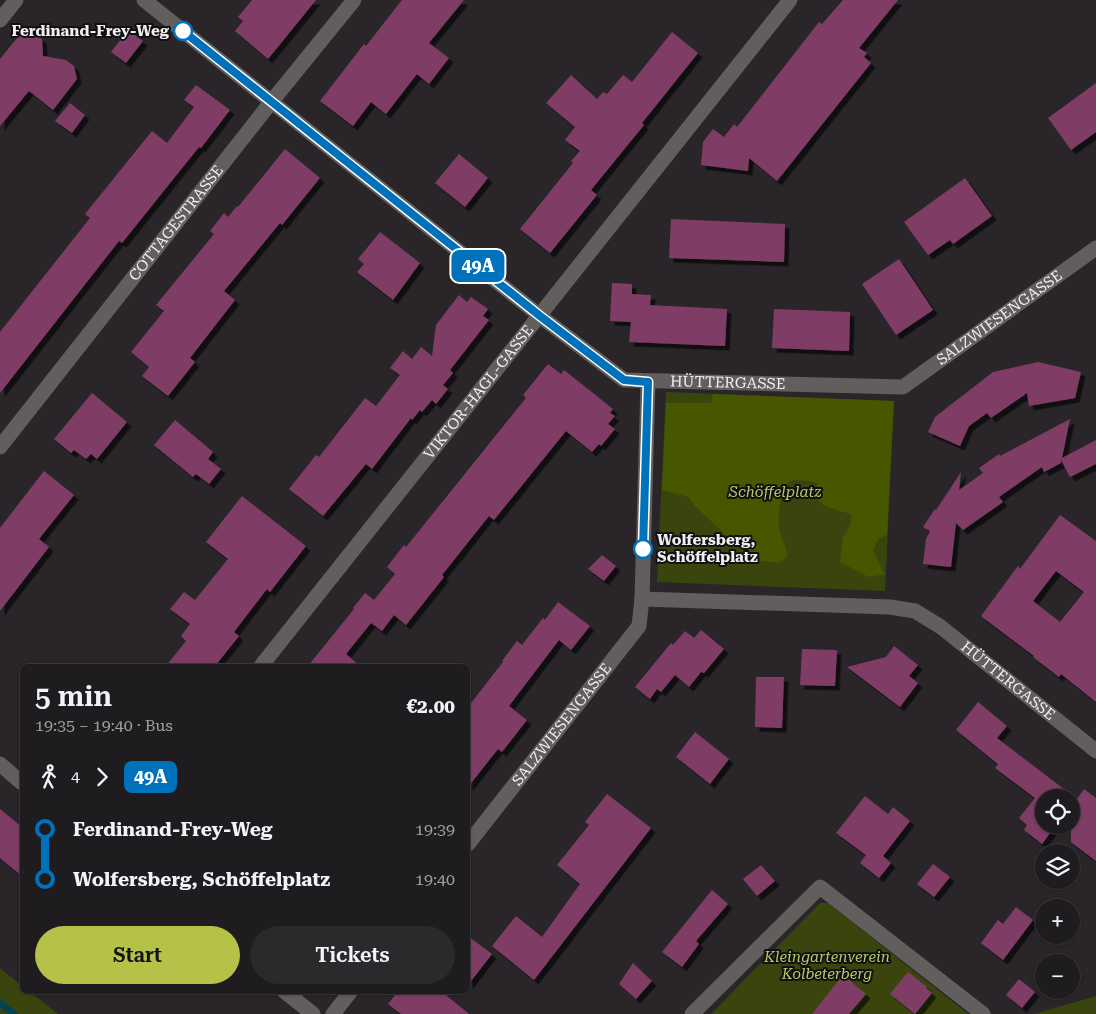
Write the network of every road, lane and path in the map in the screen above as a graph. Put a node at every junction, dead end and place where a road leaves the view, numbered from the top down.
1 (16, 0) edge
2 (144, 0) edge
3 (354, 0) edge
4 (790, 0) edge
5 (0, 20) edge
6 (272, 101) junction
7 (1096, 248) edge
8 (540, 316) junction
9 (648, 382) junction
10 (904, 388) joint
11 (0, 447) edge
12 (642, 599) junction
13 (263, 664) edge
14 (1096, 751) edge
15 (0, 764) edge
16 (20, 780) edge
17 (470, 841) edge
18 (288, 994) edge
19 (349, 994) edge
20 (313, 1014) edge
21 (333, 1014) edge
22 (692, 1014) edge
23 (983, 1014) edge

1 - 5 street
2 - 6 street, HÜTTERGASSE
3 - 6 street, COTTAGESTRASSE
4 - 8 street, VIKTOR-HAGL-GASSE
6 - 8 street, HÜTTERGASSE
6 - 11 street, COTTAGESTRASSE
7 - 10 street, SALZWIESENGASSE
8 - 9 street, HÜTTERGASSE
8 - 13 street, VIKTOR-HAGL-GASSE
9 - 10 street, HÜTTERGASSE
9 - 12 street, SALZWIESENGASSE
12 - 14 street, HÜTTERGASSE
12 - 17 street, SALZWIESENGASSE
15 - 16 street
18 - 20 street
19 - 21 street
22 - 23 street

